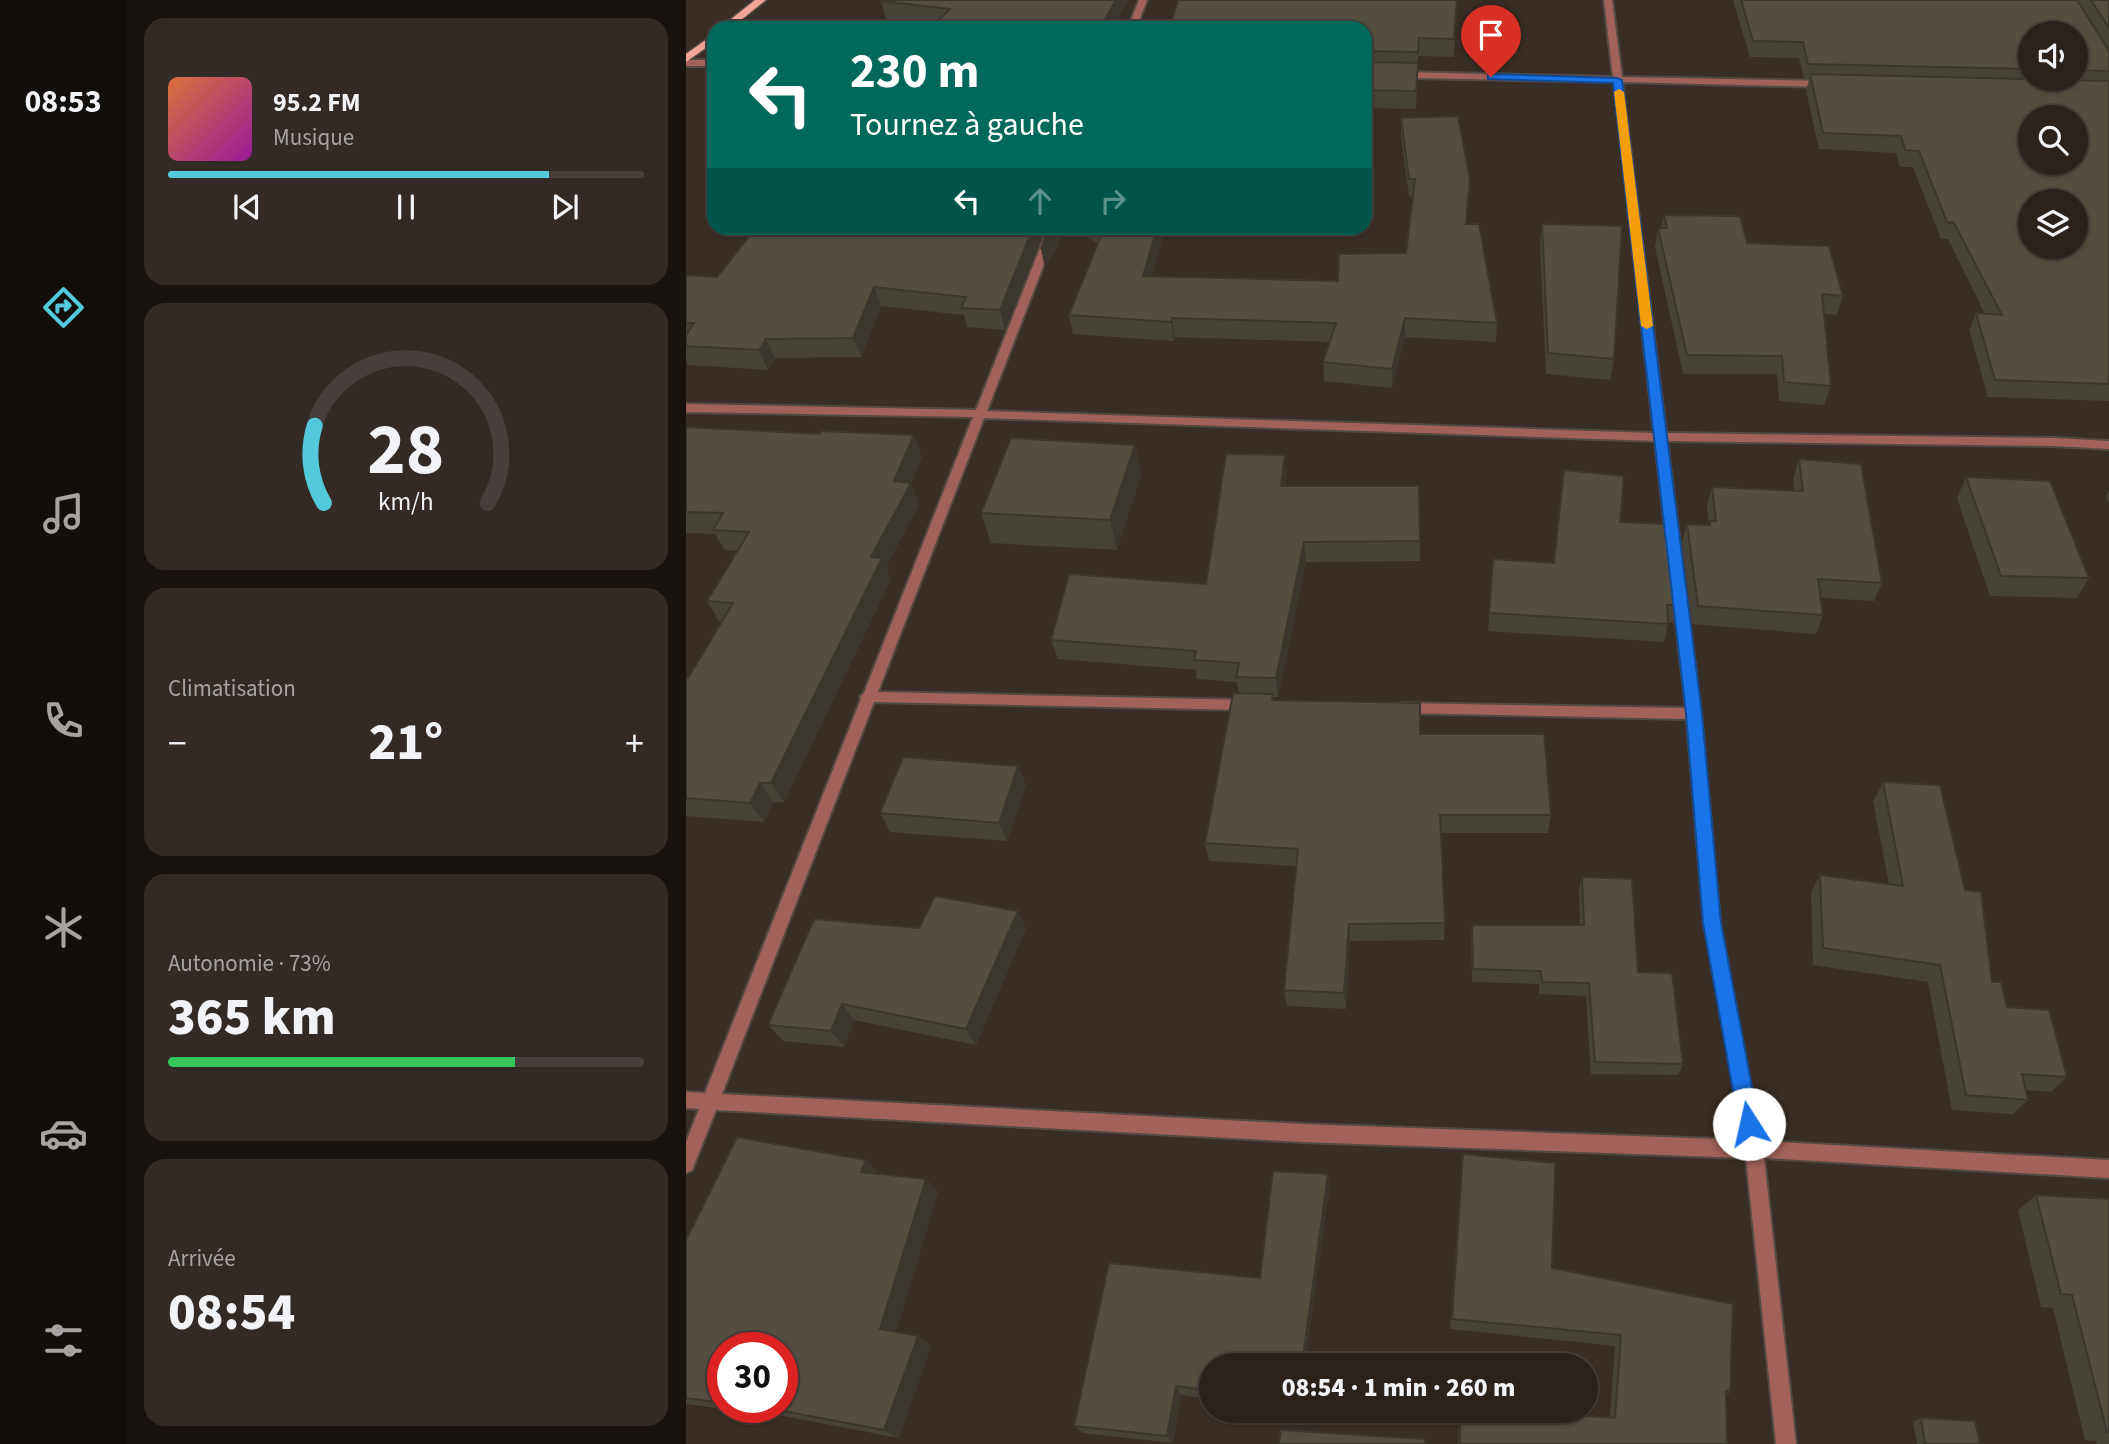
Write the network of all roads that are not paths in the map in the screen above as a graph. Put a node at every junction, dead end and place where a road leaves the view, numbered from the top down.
1 (761, 0) edge
2 (1143, 0) edge
3 (1608, 0) edge
4 (734, 21) edge
5 (1135, 21) edge
6 (707, 43) edge
7 (686, 61) edge
8 (707, 62) edge
9 (1372, 74) edge
10 (1617, 80) junction
11 (1835, 84) edge
12 (1050, 235) edge
13 (686, 408) edge
14 (980, 414) junction
15 (1661, 437) junction
16 (2109, 445) edge
17 (867, 697) junction
18 (1267, 705) edge
19 (1391, 708) edge
20 (1694, 714) junction
21 (686, 1100) edge
22 (711, 1102) junction
23 (1754, 1149) junction
24 (686, 1164) edge
25 (2109, 1169) edge
26 (1786, 1444) edge

1 - 4 main road
2 - 5 street
3 - 10 street
6 - 7 main road
7 - 8 street
9 - 10 street
10 - 11 street
10 - 15 street
12 - 14 street
13 - 14 street
14 - 15 street
14 - 17 street
15 - 16 street
15 - 20 street
17 - 18 street
17 - 22 street
19 - 20 street
20 - 23 street
21 - 22 street
22 - 23 street
22 - 24 street
23 - 25 street
23 - 26 street

